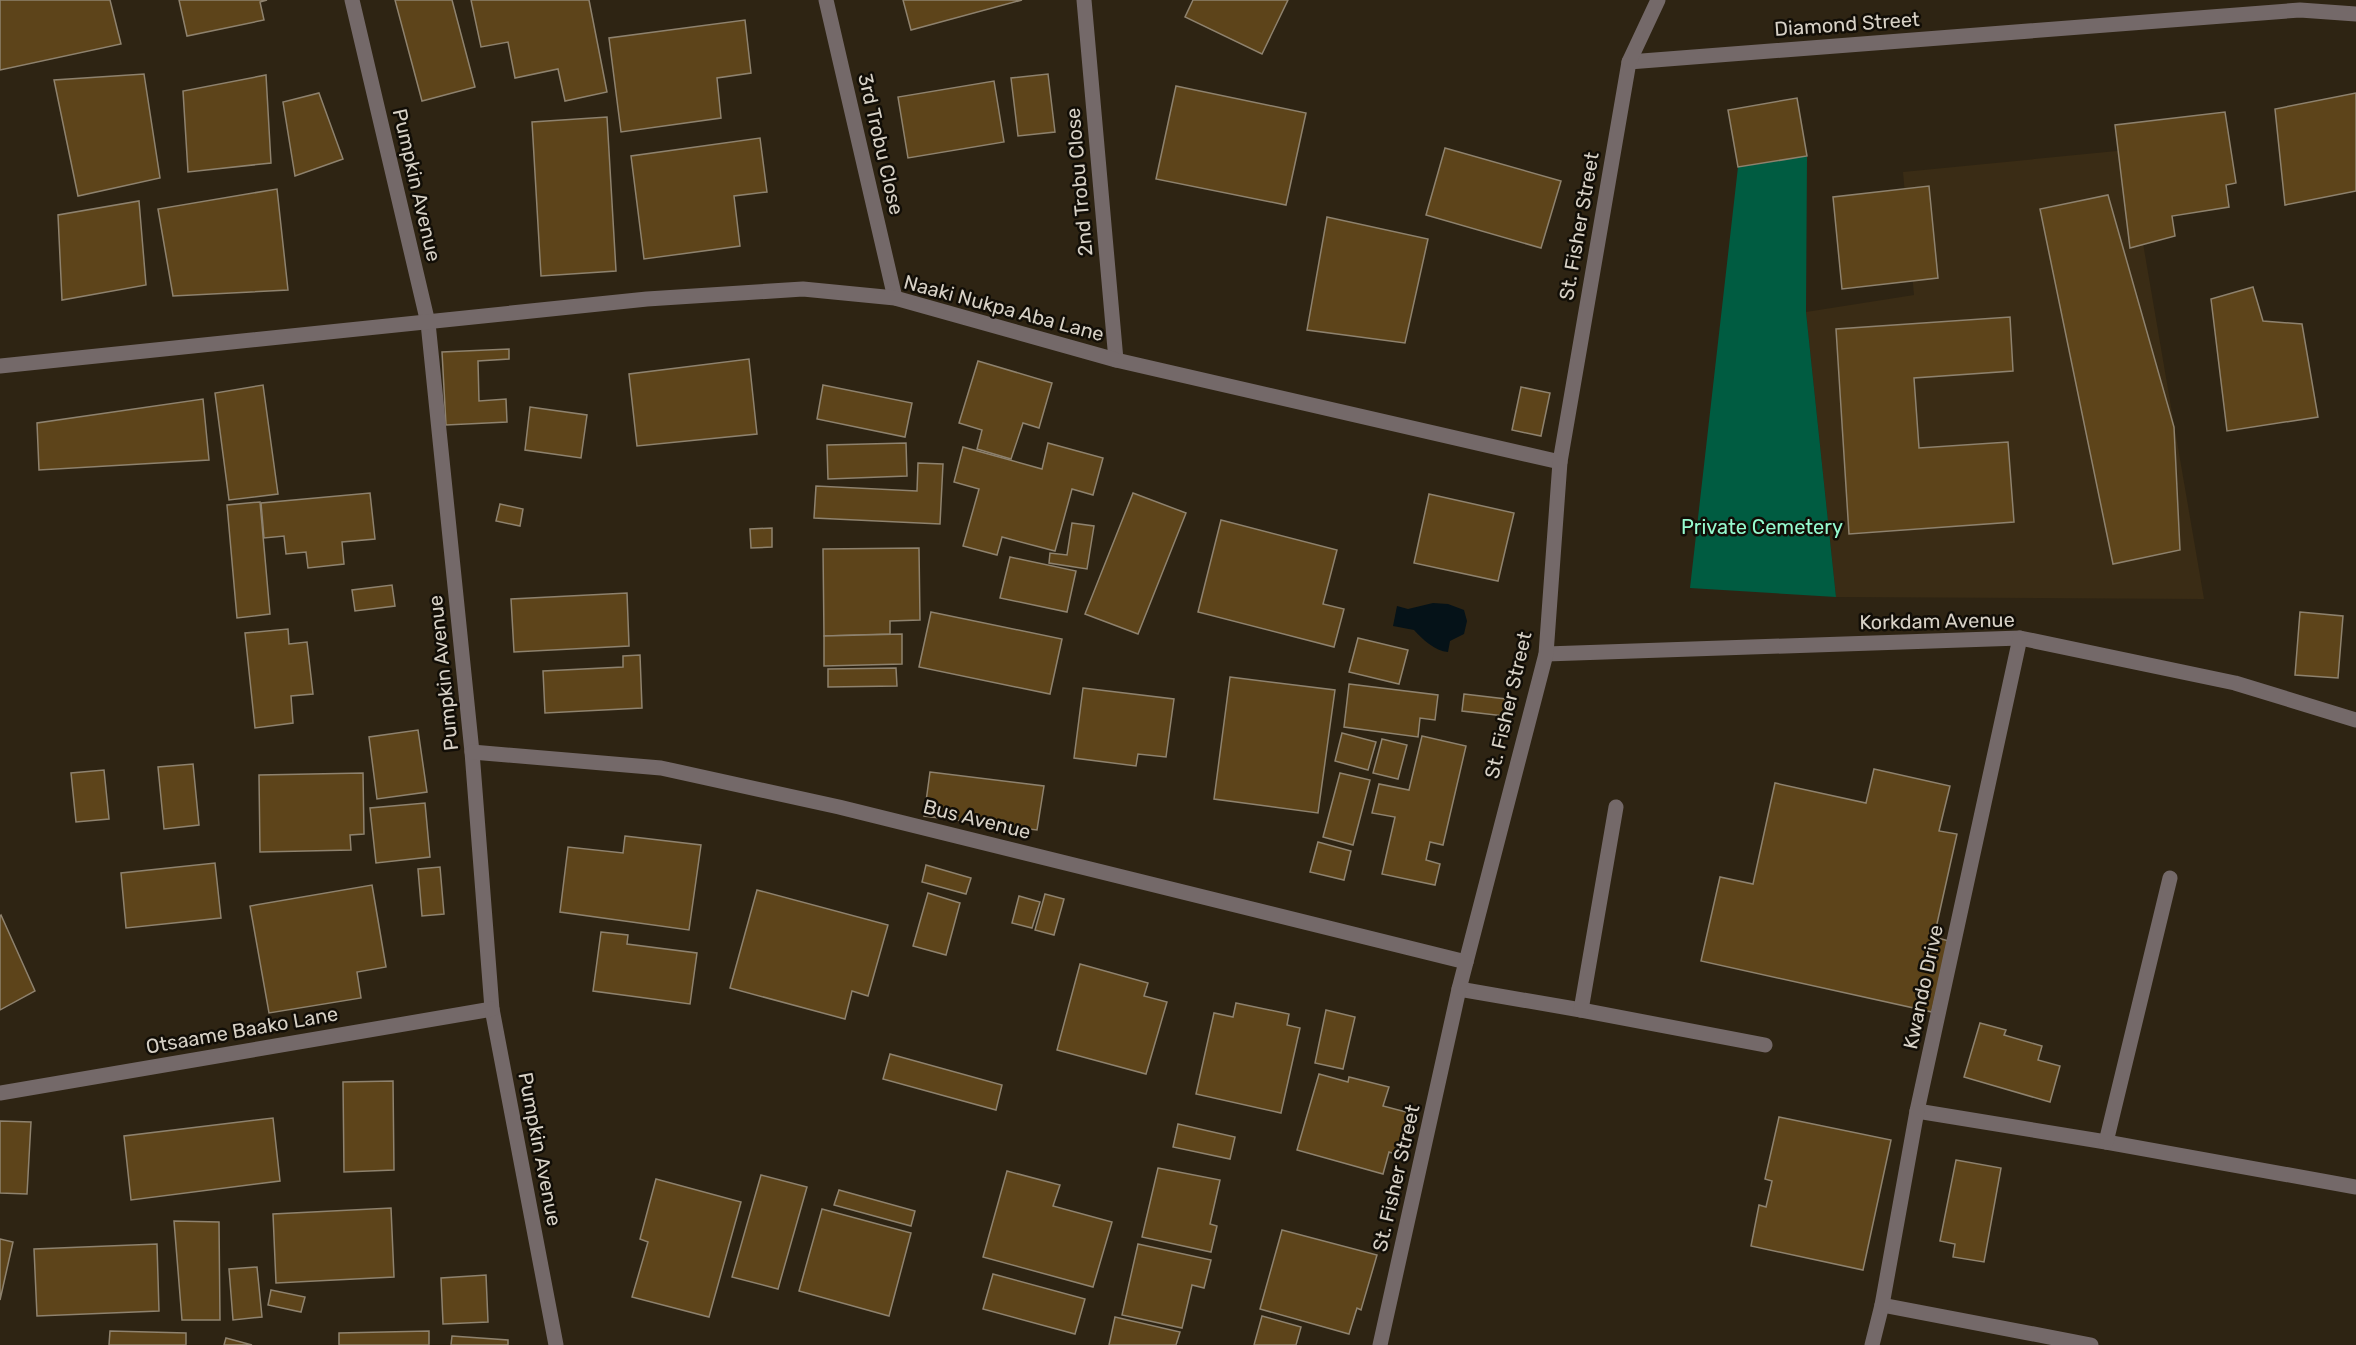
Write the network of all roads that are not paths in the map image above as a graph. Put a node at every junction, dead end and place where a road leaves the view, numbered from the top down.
1 (352, 0) edge
2 (826, 0) edge
3 (1084, 0) edge
4 (1658, 0) edge
5 (2298, 5) edge
6 (2356, 14) edge
7 (1629, 62) junction
8 (895, 298) junction
9 (428, 323) junction
10 (1116, 360) junction
11 (0, 366) edge
12 (1560, 462) junction
13 (2020, 638) junction
14 (1546, 654) junction
15 (2356, 720) edge
16 (472, 752) junction
17 (1616, 807) dead end
18 (2170, 878) dead end
19 (1466, 962) junction
20 (1459, 989) junction
21 (492, 1009) junction
22 (1581, 1010) junction
23 (1765, 1045) dead end
24 (0, 1093) edge
25 (1917, 1111) junction
26 (2106, 1142) junction
27 (2356, 1187) edge
28 (1882, 1305) junction
29 (556, 1345) edge
30 (1380, 1345) edge
31 (1872, 1345) edge
32 (2091, 1345) edge

1 - 9 street, Pumpkin Avenue
2 - 8 street, 3rd Trobu Close
3 - 10 street, 2nd Trobu Close
4 - 7 street, St. Fisher Street
5 - 6 street, Diamond Street
5 - 7 street, Diamond Street
7 - 12 street, St. Fisher Street
8 - 9 street, Naaki Nukpa Aba Lane
8 - 10 street, Naaki Nukpa Aba Lane
9 - 11 street, Naaki Nukpa Aba Lane
9 - 16 street, Pumpkin Avenue
10 - 12 street, Naaki Nukpa Aba Lane
12 - 14 street, St. Fisher Street
13 - 14 street, Korkdam Avenue
13 - 15 street, Korkdam Avenue
13 - 25 street, Kwando Drive
14 - 19 street, St. Fisher Street
16 - 19 street, Bus Avenue
16 - 21 street, Pumpkin Avenue
17 - 22 street
18 - 26 street
19 - 20 street, St. Fisher Street
20 - 22 street
20 - 30 street, St. Fisher Street
21 - 24 street, Otsaame Baako Lane
21 - 29 street, Pumpkin Avenue
22 - 23 street
25 - 26 street
25 - 28 street, Kwando Drive
26 - 27 street
28 - 31 street, Kwando Drive
28 - 32 street

